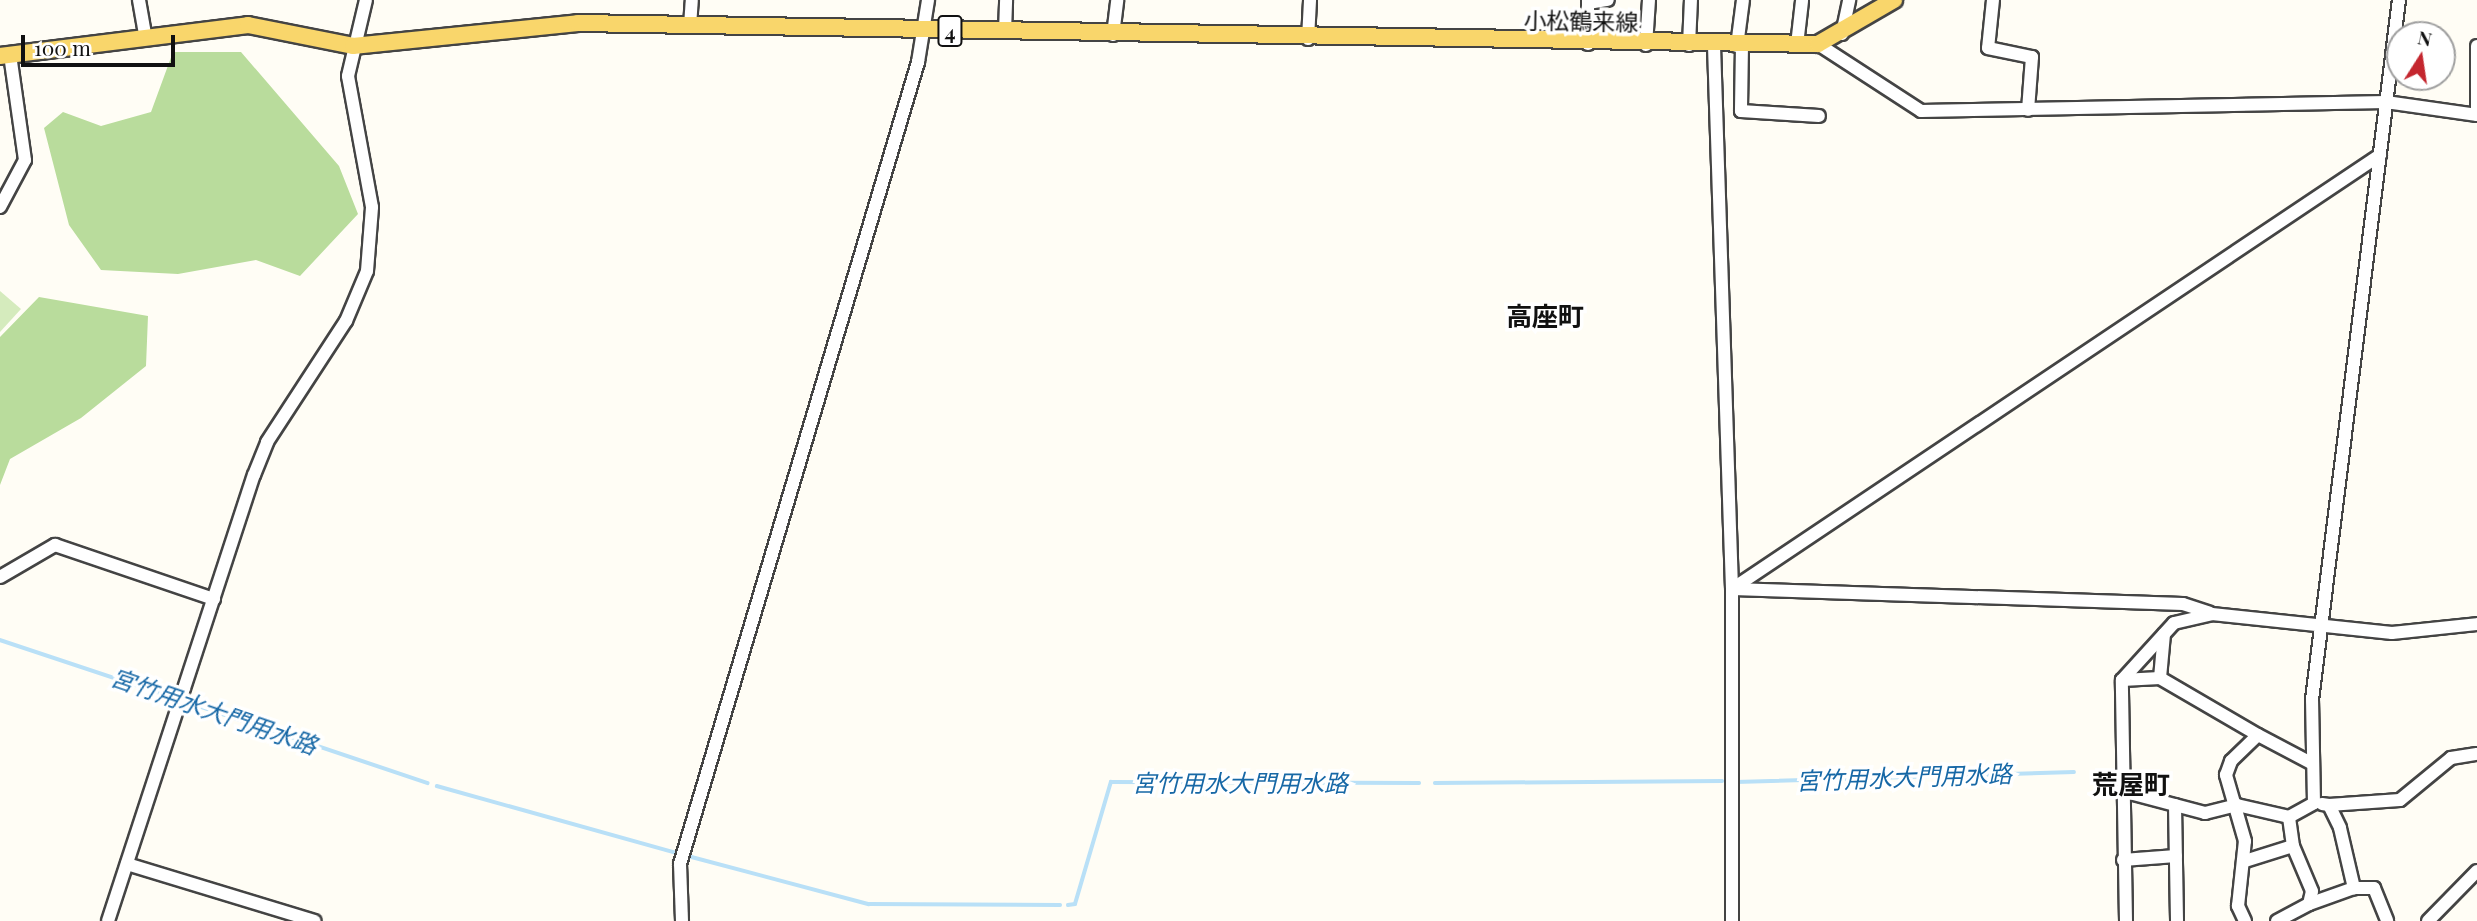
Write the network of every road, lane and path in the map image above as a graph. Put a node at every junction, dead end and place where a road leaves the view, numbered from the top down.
1 (139, 0) edge
2 (366, 0) edge
3 (692, 0) edge
4 (928, 0) edge
5 (1006, 0) edge
6 (1117, 0) edge
7 (1310, 0) edge
8 (1608, 0) edge
9 (1649, 0) edge
10 (1691, 0) edge
11 (1742, 0) edge
12 (1802, 0) edge
13 (1849, 0) edge
14 (1894, 0) edge
15 (1993, 0) edge
16 (2399, 0) edge
17 (1588, 2) edge
18 (690, 26) junction
19 (925, 30) junction
20 (1005, 32) junction
21 (145, 33) junction
22 (1113, 35) junction
23 (1842, 35) junction
24 (1308, 39) junction
25 (1588, 44) junction
26 (1818, 44) junction
27 (1646, 45) junction
28 (1797, 45) junction
29 (354, 46) junction
30 (1689, 46) junction
31 (1714, 46) junction
32 (1740, 46) junction
33 (2477, 46) edge
34 (5, 56) edge
35 (2386, 102) junction
36 (2028, 110) junction
37 (2477, 115) edge
38 (1819, 116) dead end
39 (2380, 155) junction
40 (0, 207) edge
41 (0, 578) edge
42 (1732, 589) junction
43 (214, 599) junction
44 (2213, 614) junction
45 (2477, 624) edge
46 (2323, 627) junction
47 (2164, 634) junction
48 (2160, 678) junction
49 (2122, 680) junction
50 (2258, 735) junction
51 (2477, 754) edge
52 (2311, 763) junction
53 (2122, 791) junction
54 (2314, 803) junction
55 (2175, 805) junction
56 (2237, 805) junction
57 (2329, 806) junction
58 (2289, 817) junction
59 (2293, 846) junction
60 (2176, 856) junction
61 (2123, 860) junction
62 (2245, 861) junction
63 (127, 863) junction
64 (2477, 871) edge
65 (2354, 888) junction
66 (2309, 904) junction
67 (108, 921) edge
68 (315, 921) edge
69 (682, 921) edge
70 (1731, 921) edge
71 (2126, 921) edge
72 (2177, 921) edge
73 (2245, 921) edge
74 (2277, 921) edge
75 (2387, 921) edge
76 (2428, 921) edge

1 - 21 street
2 - 29 street
3 - 18 street
4 - 19 street
5 - 20 street
6 - 22 street
7 - 24 street
8 - 17 street
9 - 27 street
10 - 30 street
11 - 32 street
12 - 28 street
13 - 23 street
14 - 23 main road, 小松鶴来線 / 4
15 - 36 street
16 - 35 street
17 - 25 street
18 - 19 main road, 小松鶴来線 / 4
18 - 29 main road, 小松鶴来線 / 4
19 - 20 main road, 小松鶴来線 / 4
19 - 69 street
20 - 22 main road, 小松鶴来線 / 4
21 - 29 main road, 小松鶴来線 / 4
21 - 34 main road, 小松鶴来線 / 4
22 - 24 main road, 小松鶴来線 / 4
23 - 26 main road, 小松鶴来線 / 4
24 - 25 main road, 小松鶴来線 / 4
25 - 27 main road, 小松鶴来線 / 4
26 - 28 main road, 小松鶴来線 / 4
26 - 36 street
27 - 30 main road, 小松鶴来線 / 4
28 - 32 main road, 小松鶴来線 / 4
29 - 43 street
30 - 31 main road, 小松鶴来線 / 4
31 - 32 main road, 小松鶴来線 / 4
31 - 42 street
32 - 38 street
33 - 37 street
34 - 40 street
35 - 36 street
35 - 37 street
35 - 39 street
39 - 42 street
39 - 46 street
41 - 43 street
42 - 44 street
42 - 70 street
43 - 63 street
44 - 46 street
44 - 47 street
45 - 46 street
46 - 52 street
47 - 48 street
47 - 49 street
48 - 49 street
48 - 50 street
49 - 53 street
50 - 52 street
50 - 56 street
51 - 57 street
52 - 54 street
53 - 55 street
53 - 61 street
54 - 57 street
54 - 58 street
55 - 56 street
55 - 60 street
56 - 58 street
56 - 62 street
57 - 65 street
58 - 59 street
59 - 62 street
59 - 66 street
60 - 61 street
60 - 72 street
61 - 71 street
62 - 73 street
63 - 67 street
63 - 68 street
64 - 76 street
65 - 66 street
65 - 75 street
66 - 74 street

